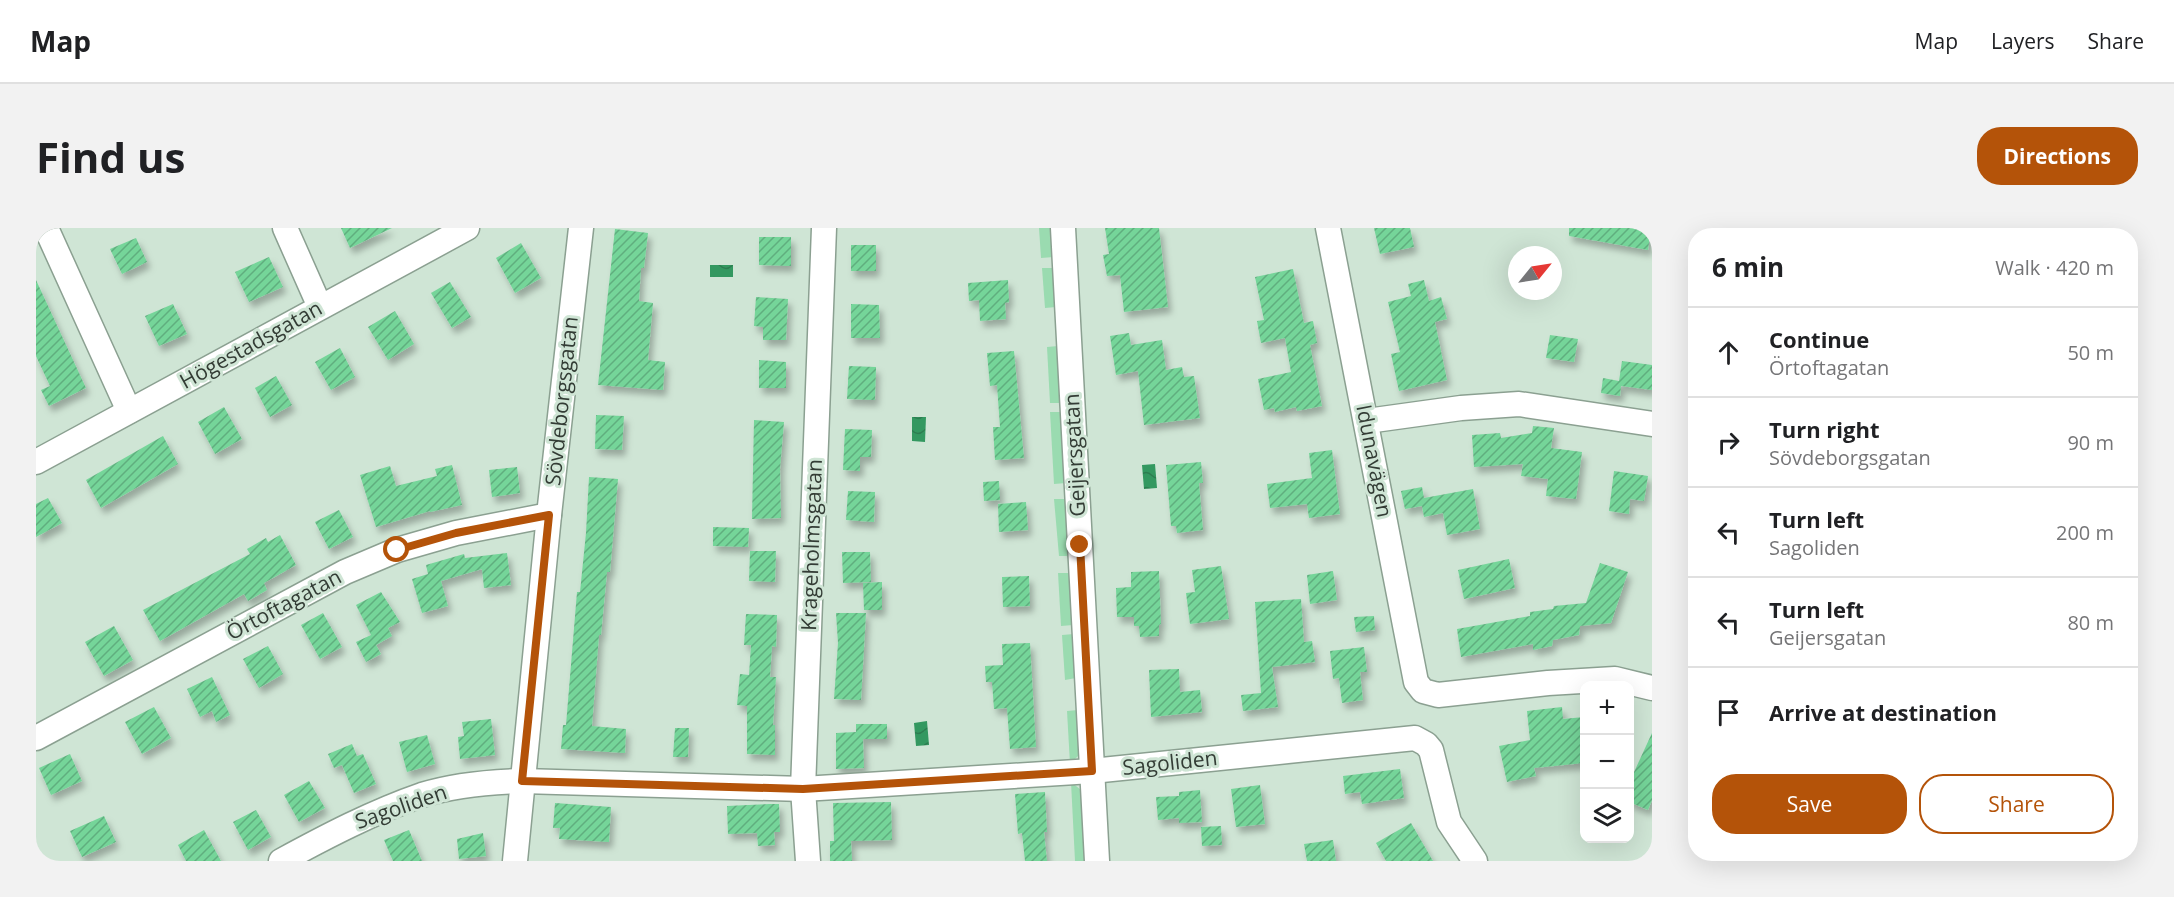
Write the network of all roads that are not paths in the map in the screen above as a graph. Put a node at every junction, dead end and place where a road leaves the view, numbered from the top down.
1 (46, 228) edge
2 (285, 228) edge
3 (467, 228) edge
4 (581, 228) edge
5 (824, 228) edge
6 (1063, 228) edge
7 (1328, 228) edge
8 (320, 307) junction
9 (129, 411) junction
10 (1366, 421) junction
11 (1652, 424) edge
12 (36, 462) edge
13 (549, 515) junction
14 (1652, 688) edge
15 (36, 738) edge
16 (1092, 771) junction
17 (522, 781) junction
18 (803, 789) junction
19 (281, 861) edge
20 (515, 861) edge
21 (808, 861) edge
22 (1097, 861) edge
23 (1475, 861) edge

1 - 9 street
2 - 8 street
3 - 8 street, Högestadsgatan
4 - 13 street, Sövdeborgsgatan
5 - 18 street, Krageholmsgatan
6 - 16 street, Geijersgatan
7 - 10 street, Idunavägen
8 - 9 street, Högestadsgatan
9 - 12 street, Högestadsgatan
10 - 11 street
10 - 14 street, Idunavägen
13 - 15 street, Örtoftagatan
13 - 17 street, Sövdeborgsgatan
16 - 18 street, Sagoliden
16 - 22 street, Geijersgatan
16 - 23 street, Sagoliden
17 - 18 street, Sagoliden
17 - 19 street, Sagoliden
17 - 20 street, Sövdeborgsgatan
18 - 21 street, Krageholmsgatan

